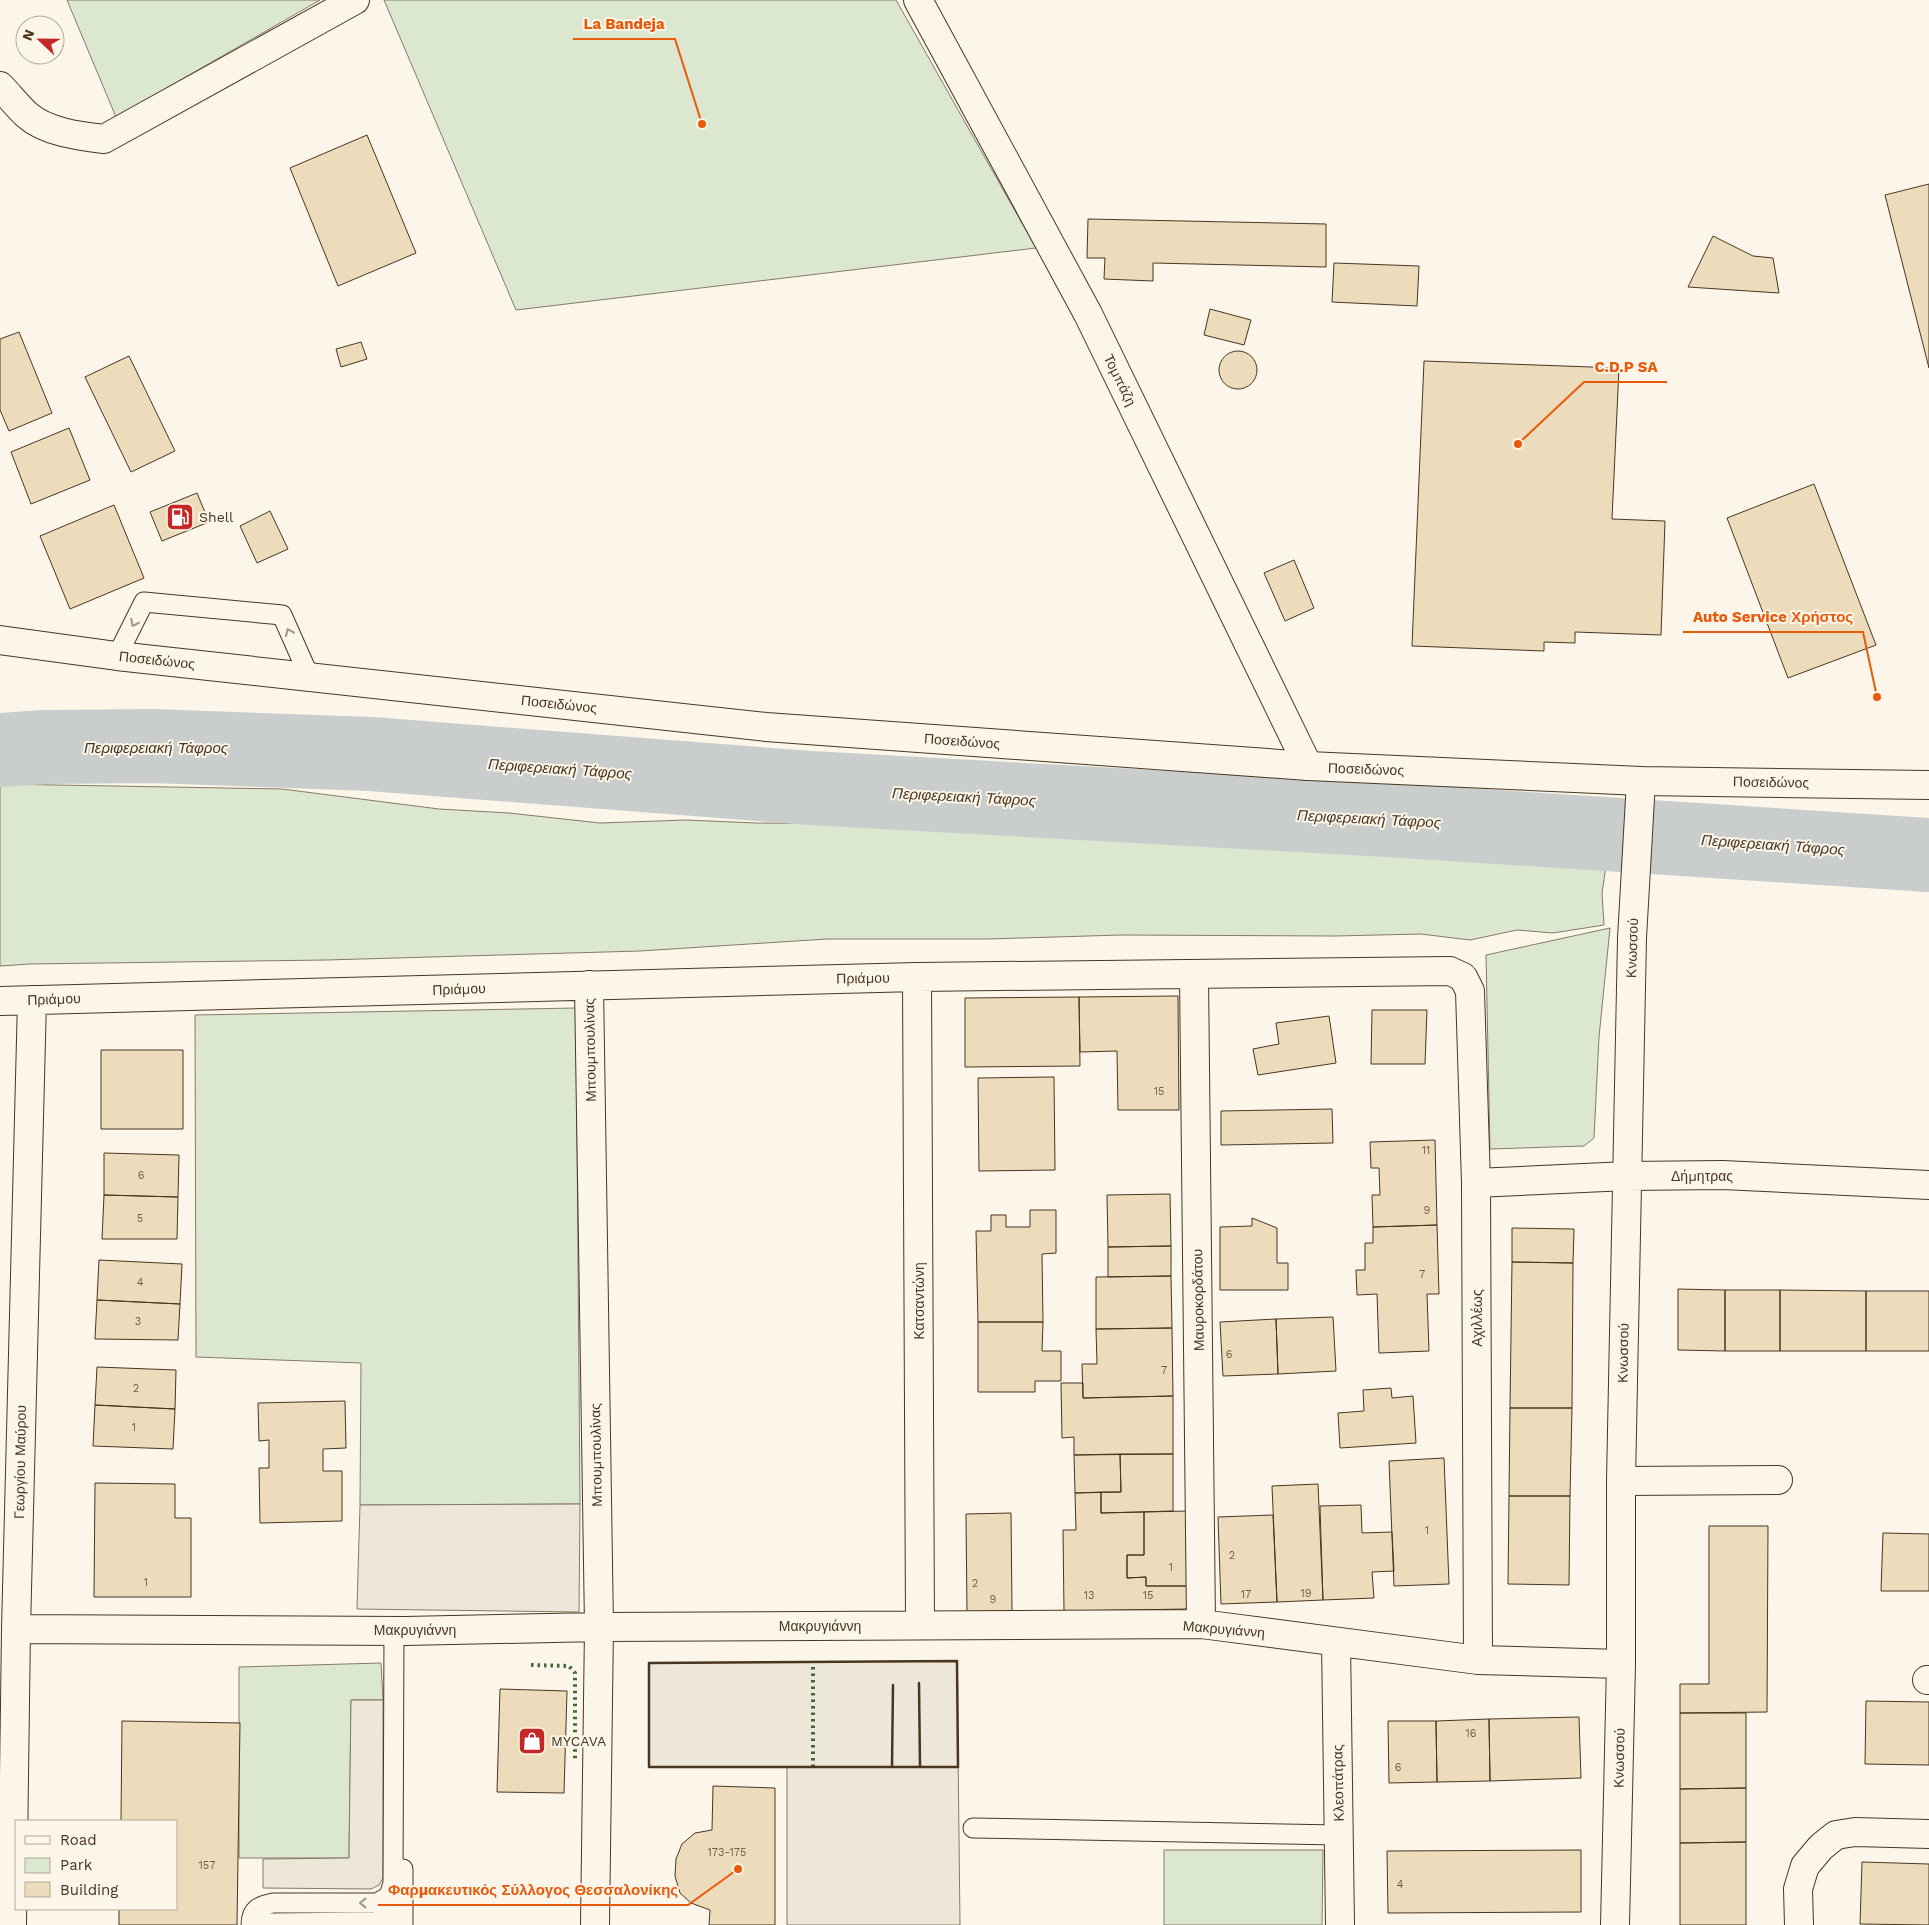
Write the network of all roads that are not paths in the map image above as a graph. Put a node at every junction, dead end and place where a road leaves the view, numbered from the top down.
1 (356, 0) edge
2 (918, 0) edge
3 (0, 86) edge
4 (0, 640) edge
5 (117, 656) junction
6 (309, 676) junction
7 (1308, 766) junction
8 (1929, 786) edge
9 (1641, 791) junction
10 (1194, 975) junction
11 (917, 977) junction
12 (1463, 977) joint
13 (589, 985) junction
14 (32, 1000) junction
15 (0, 1001) edge
16 (1627, 1176) junction
17 (1476, 1183) junction
18 (1929, 1185) edge
19 (1778, 1480) dead end
20 (1621, 1481) junction
21 (1201, 1624) junction
22 (920, 1626) junction
23 (599, 1627) junction
24 (16, 1628) junction
25 (400, 1630) junction
26 (1336, 1642) junction
27 (1478, 1660) junction
28 (1621, 1664) junction
29 (973, 1828) dead end
30 (1929, 1834) edge
31 (1339, 1835) junction
32 (403, 1902) junction
33 (12, 1925) edge
34 (251, 1925) edge
35 (264, 1925) edge
36 (403, 1925) edge
37 (595, 1925) edge
38 (1340, 1925) edge
39 (1615, 1925) edge
40 (1798, 1925) edge

1 - 3 street
2 - 7 street, Τομπάζη
4 - 5 street, Ποσειδώνος
5 - 6 street, Ποσειδώνος
6 -> 5 lane
6 - 7 street, Ποσειδώνος
7 - 9 street, Ποσειδώνος
8 - 9 street, Ποσειδώνος
9 - 16 street, Κνωσσού
10 - 11 street, Πριάμου
10 - 12 street, Πριάμου
10 - 21 street, Μαυροκορδάτου
11 - 13 street, Πριάμου
11 - 22 street, Κατσαντώνη
12 - 17 street, Αχιλλέως
13 - 14 street, Πριάμου
13 - 23 street, Μπουμπουλίνας
14 - 15 street, Πριάμου
14 - 24 street, Γεωργίου Μαύρου
16 - 17 street, Δήμητρας
16 - 18 street, Δήμητρας
16 - 20 street, Κνωσσού
17 - 27 street, Αχιλλέως
19 - 20 street
20 - 28 street, Κνωσσού
21 - 22 street, Μακρυγιάννη
21 - 26 street, Μακρυγιάννη
22 - 23 street, Μακρυγιάννη
23 - 25 street, Μακρυγιάννη
23 - 37 street, Μπουμπουλίνας
24 - 25 street, Μακρυγιάννη
24 - 33 street, Γεωργίου Μαύρου
25 - 32 lane
25 -> 34 lane
26 - 27 street, Μακρυγιάννη
26 - 31 street, Κλεοπάτρας
27 - 28 street, Μακρυγιάννη
28 - 39 street, Κνωσσού
29 - 31 lane
30 - 40 street
31 - 38 street, Κλεοπάτρας
32 - 35 lane
32 - 36 lane

